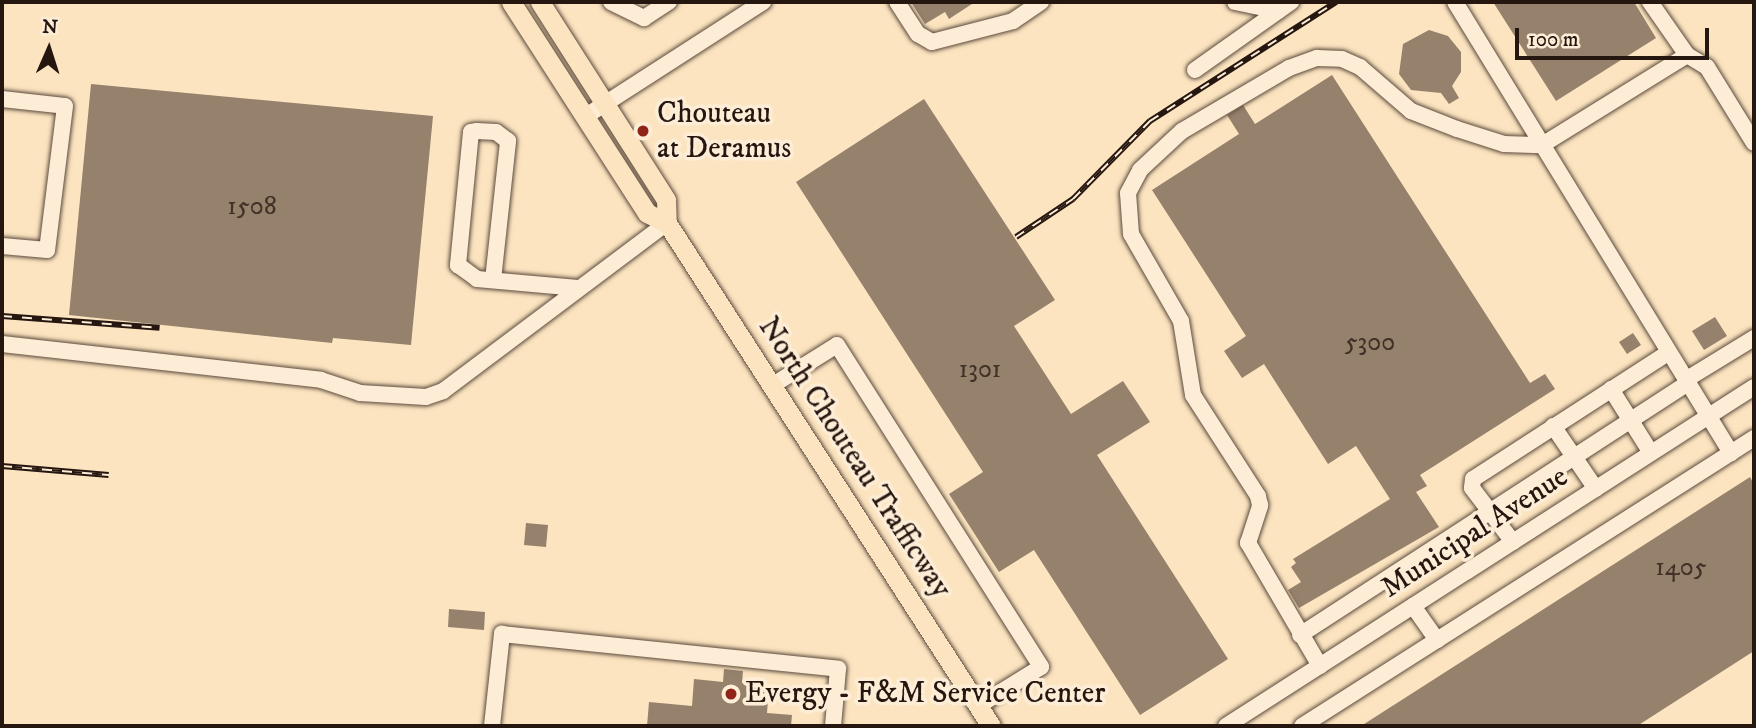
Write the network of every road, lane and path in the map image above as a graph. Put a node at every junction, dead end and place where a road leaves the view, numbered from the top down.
1 (511, 2) edge
2 (540, 2) edge
3 (611, 2) edge
4 (669, 2) edge
5 (762, 2) edge
6 (897, 2) edge
7 (1041, 2) edge
8 (1235, 2) edge
9 (1455, 2) edge
10 (1650, 2) edge
11 (1285, 6) edge
12 (1687, 55) junction
13 (1195, 70) dead end
14 (2, 99) edge
15 (604, 104) junction
16 (586, 116) junction
17 (1754, 143) edge
18 (1542, 145) junction
19 (667, 223) junction
20 (2, 246) edge
21 (493, 280) junction
22 (578, 288) junction
23 (1754, 338) edge
24 (2, 344) edge
25 (1668, 353) junction
26 (1688, 380) junction
27 (773, 385) junction
28 (1754, 387) edge
29 (1611, 389) junction
30 (1712, 415) junction
31 (1631, 420) junction
32 (1553, 426) junction
33 (1754, 438) edge
34 (1651, 453) junction
35 (1731, 453) junction
36 (1574, 457) junction
37 (1596, 489) junction
38 (1490, 513) junction
39 (1513, 542) junction
40 (1413, 606) junction
41 (1300, 635) junction
42 (1437, 640) junction
43 (1320, 666) junction
44 (978, 706) junction
45 (1234, 724) edge
46 (492, 726) edge
47 (833, 726) edge
48 (991, 726) edge
49 (1302, 726) edge

1 - 16 main road, North Chouteau Trafficway
2 - 15 main road, North Chouteau Trafficway
3 - 4 street
5 - 15 street
6 - 7 street
8 - 11 street
9 - 18 street
10 - 12 street
11 - 13 street
12 - 17 street
12 - 18 street
14 - 20 street
15 - 16 street
15 - 19 main road, North Chouteau Trafficway
16 - 19 main road, North Chouteau Trafficway
18 - 25 street
18 - 41 street
19 - 22 street
19 - 27 main road, North Chouteau Trafficway
21 - 21 street
21 - 22 street
22 - 24 street
23 - 26 street
25 - 26 street
25 - 29 street
26 - 30 street
26 - 31 street
27 - 44 main road, North Chouteau Trafficway
27 - 44 street
28 - 30 street, Municipal Avenue
29 - 31 street
29 - 32 street
30 - 34 street, Municipal Avenue
30 - 35 street
31 - 34 street
31 - 36 street
32 - 36 street
32 - 38 street
33 - 35 street
34 - 37 street, Municipal Avenue
35 - 42 street
36 - 37 street
36 - 38 street
37 - 39 street, Municipal Avenue
38 - 39 street
38 - 41 street
39 - 40 street, Municipal Avenue
40 - 42 street
40 - 43 street, Municipal Avenue
41 - 43 street
42 - 49 street
43 - 45 street, Municipal Avenue
44 - 48 main road, North Chouteau Trafficway
46 - 47 street

